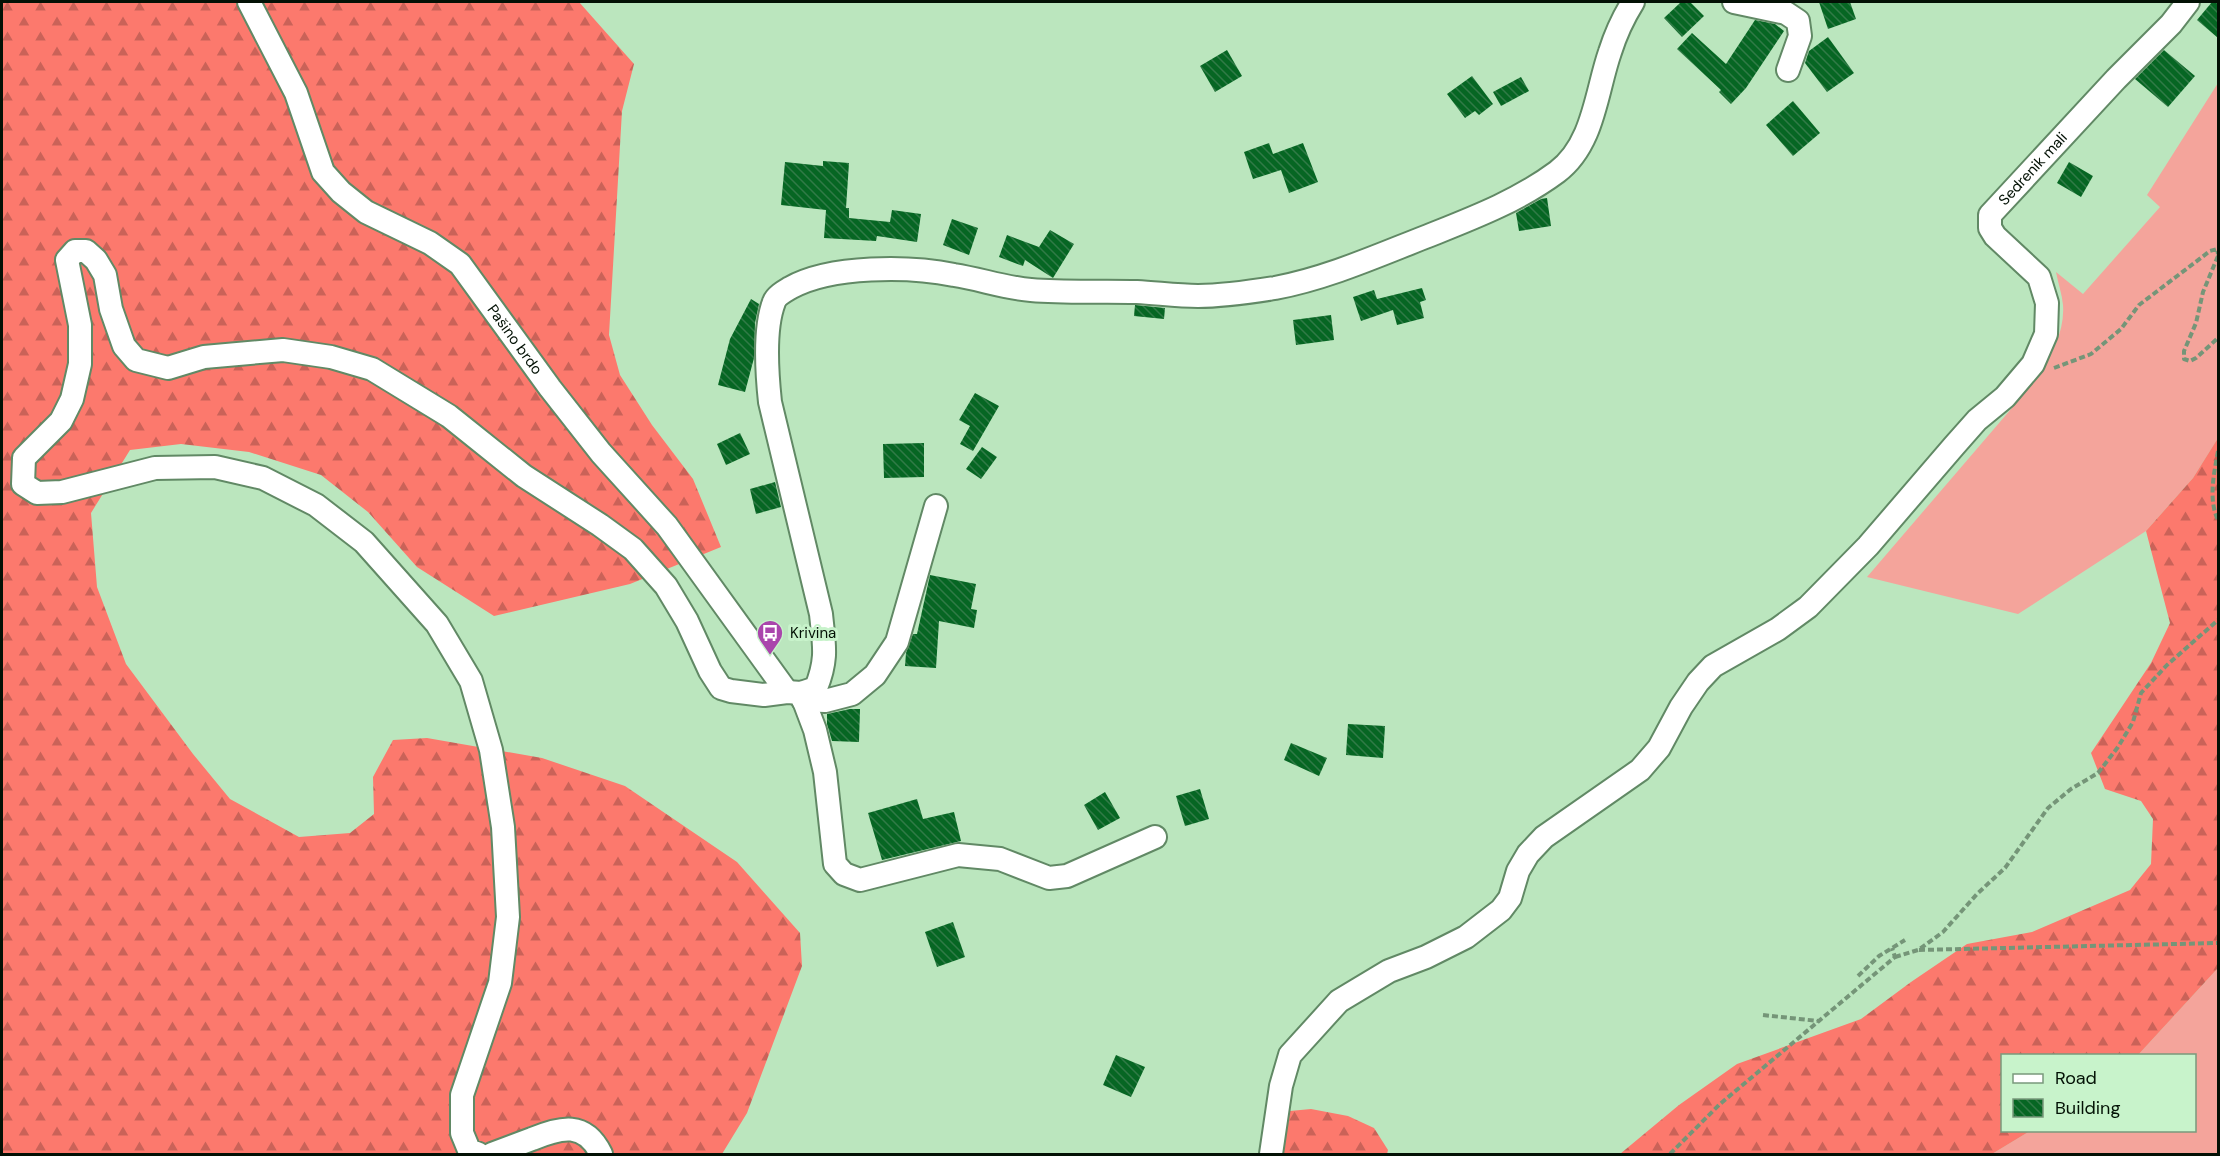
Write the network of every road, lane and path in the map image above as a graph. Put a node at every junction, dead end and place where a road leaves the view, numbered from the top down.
1 (249, 2) edge
2 (1633, 2) edge
3 (1734, 2) edge
4 (2188, 2) edge
5 (1788, 70) dead end
6 (2218, 255) edge
7 (2218, 338) edge
8 (2033, 364) junction
9 (2218, 451) edge
10 (936, 506) dead end
11 (2218, 520) edge
12 (2218, 620) edge
13 (797, 695) junction
14 (1155, 837) dead end
15 (1905, 940) dead end
16 (2218, 943) edge
17 (1892, 948) junction
18 (1918, 950) junction
19 (1895, 957) junction
20 (1858, 976) dead end
21 (1763, 1015) dead end
22 (1819, 1022) junction
23 (479, 1155) edge
24 (492, 1155) edge
25 (601, 1155) edge
26 (1271, 1155) edge
27 (1670, 1155) edge

1 - 13 street, Pašino brdo
2 - 13 street
3 - 5 street
4 - 8 street, Sedrenik mali
6 - 7 path
6 - 8 path
8 - 26 street, Sedrenik mali
9 - 11 path
10 - 13 street
12 - 18 path
13 - 14 street, Pašino brdo
13 - 23 street
15 - 17 path
16 - 18 path
17 - 19 path
17 - 20 path
18 - 19 path
19 - 22 path
21 - 22 path
22 - 27 path
24 - 25 street

